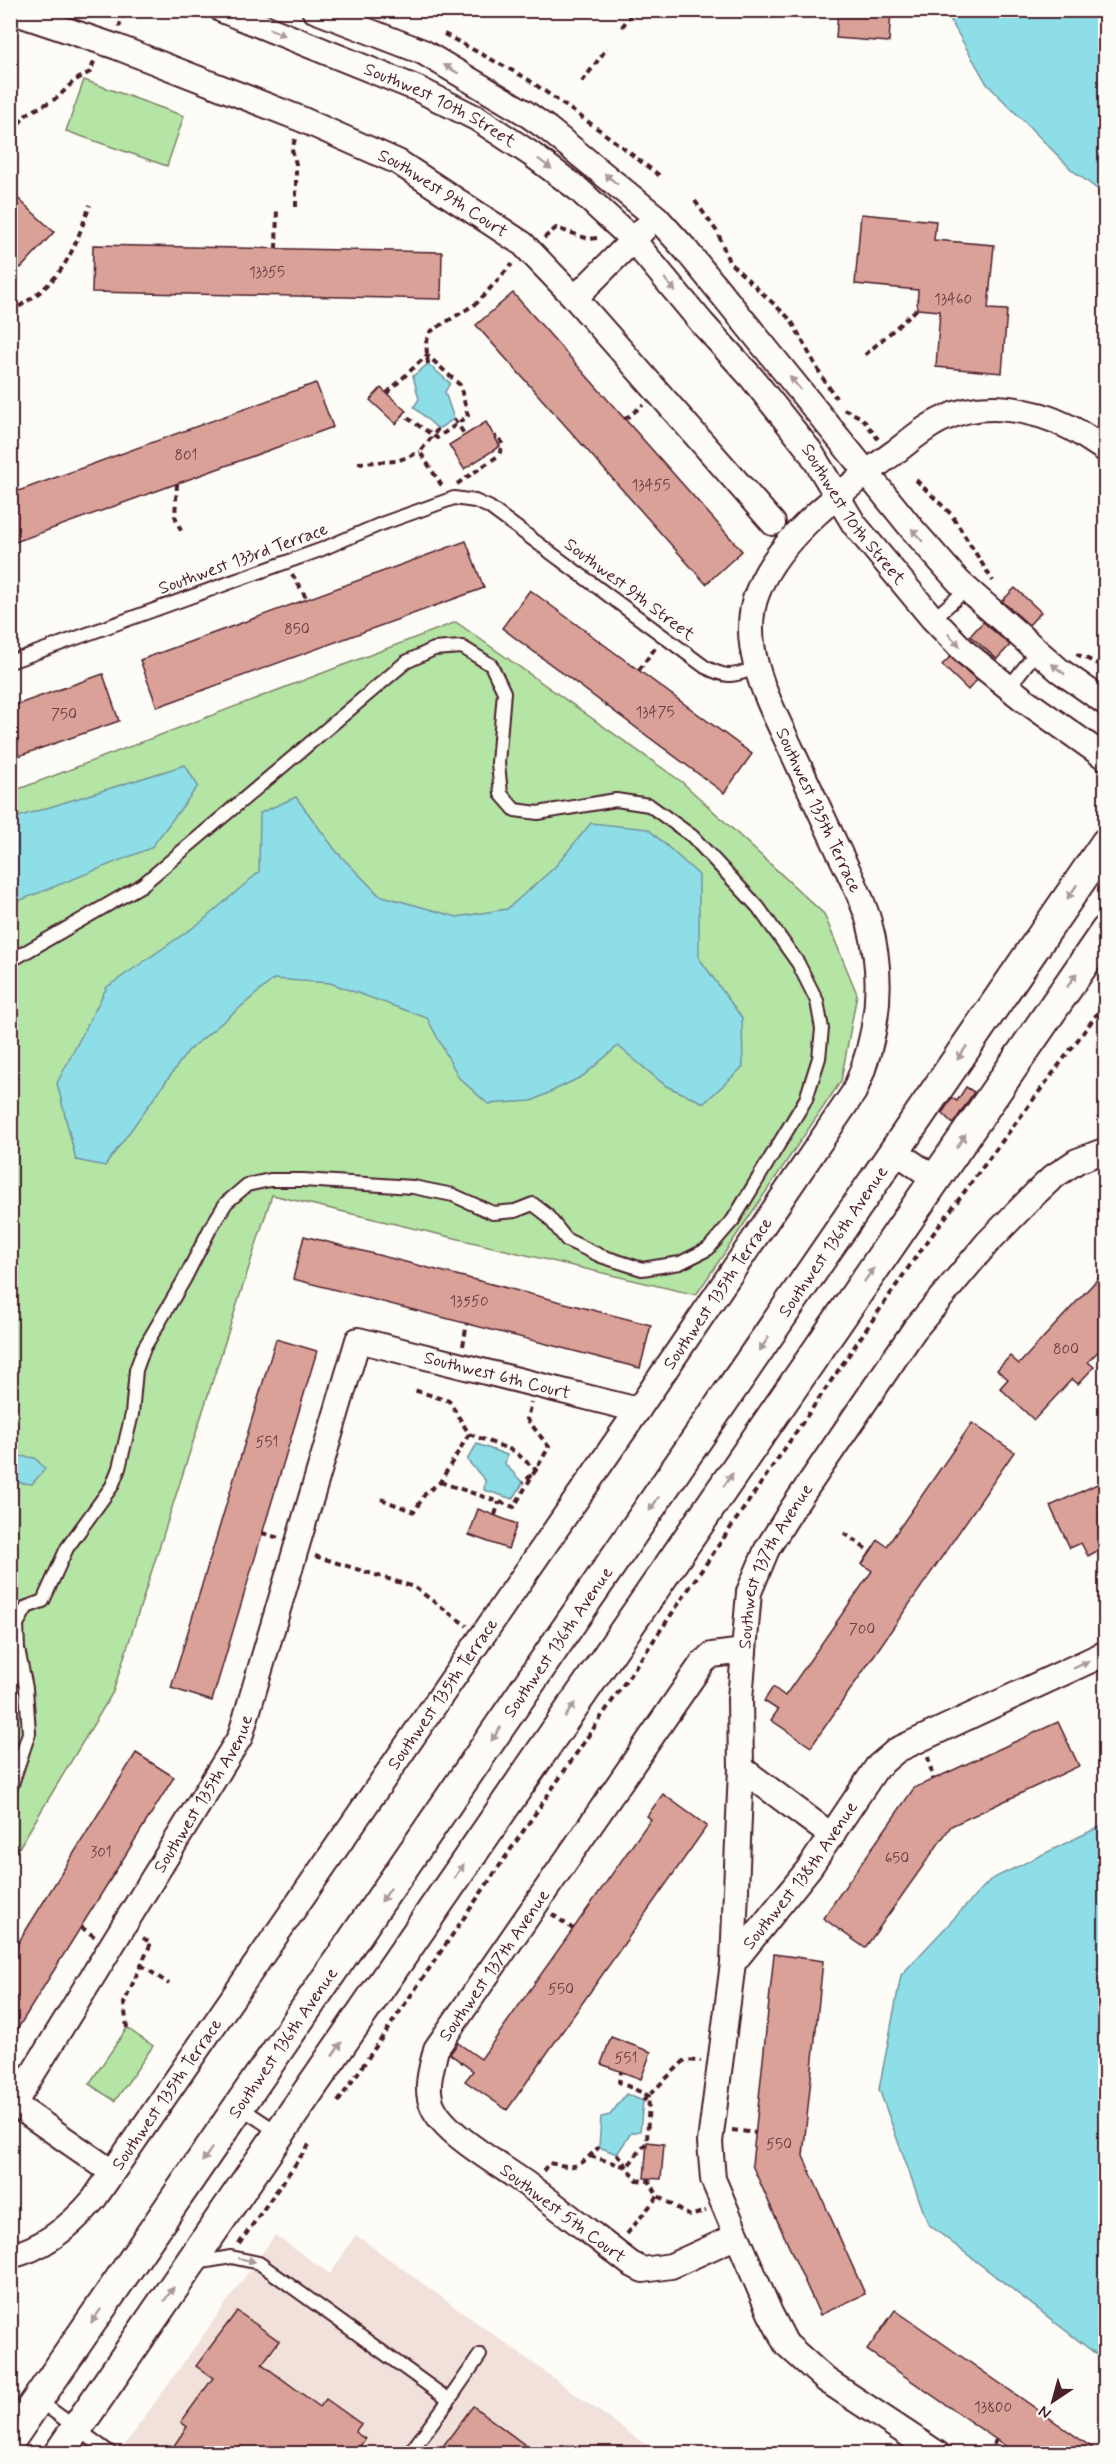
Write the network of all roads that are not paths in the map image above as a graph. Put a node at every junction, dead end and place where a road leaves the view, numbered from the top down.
1 (222, 10) edge
2 (314, 10) edge
3 (20, 12) edge
4 (656, 217) junction
5 (633, 240) junction
6 (575, 298) junction
7 (1106, 450) edge
8 (867, 472) junction
9 (452, 493) joint
10 (839, 496) junction
11 (773, 523) dead end
12 (967, 589) junction
13 (933, 618) junction
14 (1037, 651) junction
15 (10, 663) edge
16 (757, 668) junction
17 (1009, 687) junction
18 (1106, 703) edge
19 (1106, 758) edge
20 (1106, 843) edge
21 (1106, 931) edge
22 (10, 961) edge
23 (1106, 1150) edge
24 (895, 1151) junction
25 (935, 1179) junction
26 (358, 1340) joint
27 (639, 1410) junction
28 (744, 1651) junction
29 (1106, 1653) edge
30 (741, 1768) junction
31 (10, 1790) edge
32 (832, 1836) junction
33 (734, 1963) junction
34 (240, 2107) junction
35 (447, 2126) joint
36 (279, 2133) junction
37 (112, 2172) junction
38 (737, 2236) junction
39 (10, 2256) edge
40 (189, 2264) junction
41 (480, 2355) dead end
42 (38, 2400) junction
43 (448, 2400) junction
44 (76, 2428) junction
45 (10, 2440) edge
46 (59, 2454) edge
47 (112, 2454) edge
48 (409, 2454) edge
49 (938, 2454) edge

1 -> 5 street, Southwest 10th Street
4 -> 2 street, Southwest 10th Street
3 - 6 street, Southwest 9th Court
4 - 5 street
8 -> 4 street, Southwest 10th Street
5 - 6 street
5 -> 10 street, Southwest 10th Street
6 - 11 street, Southwest 9th Court
7 - 8 street, Southwest 135th Terrace
8 - 10 street, Southwest 135th Terrace
12 -> 8 street, Southwest 10th Street
9 - 15 lane, Southwest 133rd Terrace
9 - 16 lane, Southwest 9th Street
10 - 13 street, Southwest 10th Street
10 - 16 street, Southwest 135th Terrace
12 - 13 lane
12 - 14 street, Southwest 10th Street
13 -> 17 street, Southwest 10th Street
14 - 17 lane
18 -> 14 street, Southwest 10th Street
16 - 27 street, Southwest 135th Terrace
17 - 19 street, Southwest 10th Street
20 -> 24 street, Southwest 136th Avenue
25 -> 21 street
22 - 31 lane
23 - 28 street, Southwest 137th Avenue
24 - 25 street
24 -> 34 street, Southwest 136th Avenue
36 -> 25 street
26 - 27 street, Southwest 6th Court
26 - 37 street, Southwest 135th Avenue
27 - 37 street, Southwest 135th Terrace
28 - 30 street
28 - 35 street, Southwest 137th Avenue
32 -> 29 street, Southwest 138th Avenue
30 - 32 street
30 - 33 street
32 - 33 street, Southwest 138th Avenue
33 - 38 street, Southwest 138th Avenue
34 - 36 lane
34 -> 42 street, Southwest 136th Avenue
35 - 38 street, Southwest 5th Court
36 - 40 street
37 - 39 street, Southwest 135th Terrace
38 - 49 street
40 -> 43 lane
44 -> 40 street
41 - 43 lane
42 - 44 lane
42 - 45 street, Southwest 136th Avenue
43 - 48 lane
44 - 46 street
44 - 47 lane

